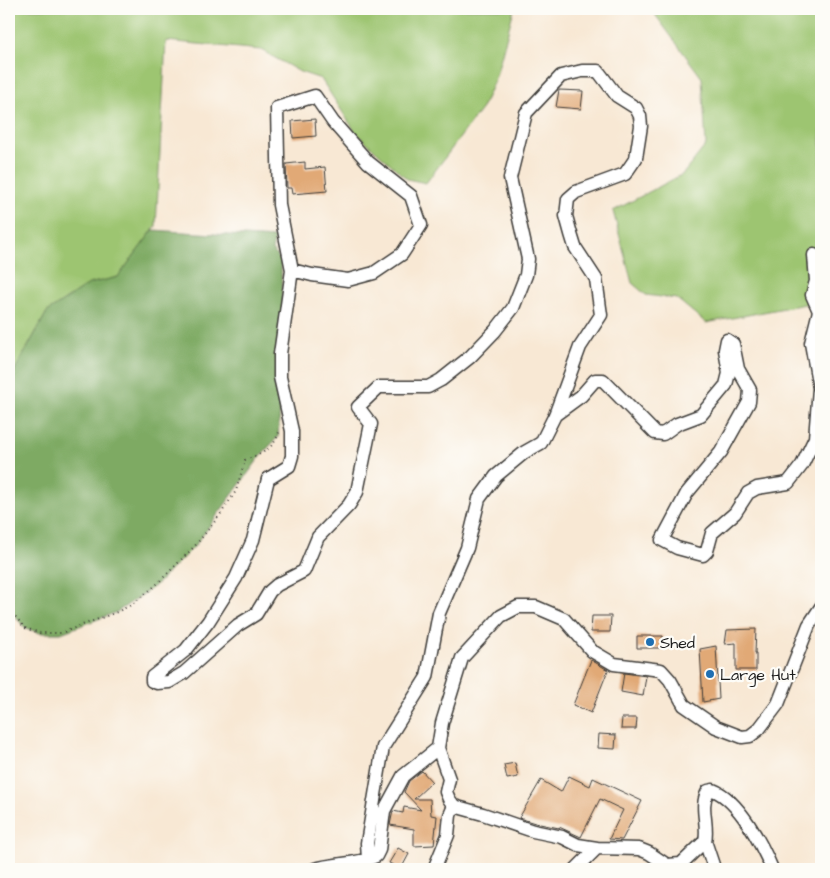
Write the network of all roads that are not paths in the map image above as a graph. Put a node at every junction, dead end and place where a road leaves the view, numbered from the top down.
1 (814, 255) dead end
2 (292, 270) junction
3 (555, 415) junction
4 (821, 607) edge
5 (438, 748) junction
6 (454, 806) junction
7 (705, 841) junction
8 (597, 848) junction
9 (368, 860) junction
10 (713, 865) dead end
11 (315, 869) edge
12 (434, 869) edge
13 (576, 869) edge
14 (772, 869) edge

1 - 3 street
2 - 2 street
2 - 3 street
3 - 9 street
4 - 5 street
5 - 6 street
5 - 9 street
6 - 8 street
6 - 12 street
7 - 8 street
7 - 10 street
7 - 14 street
8 - 13 street
9 - 11 street

